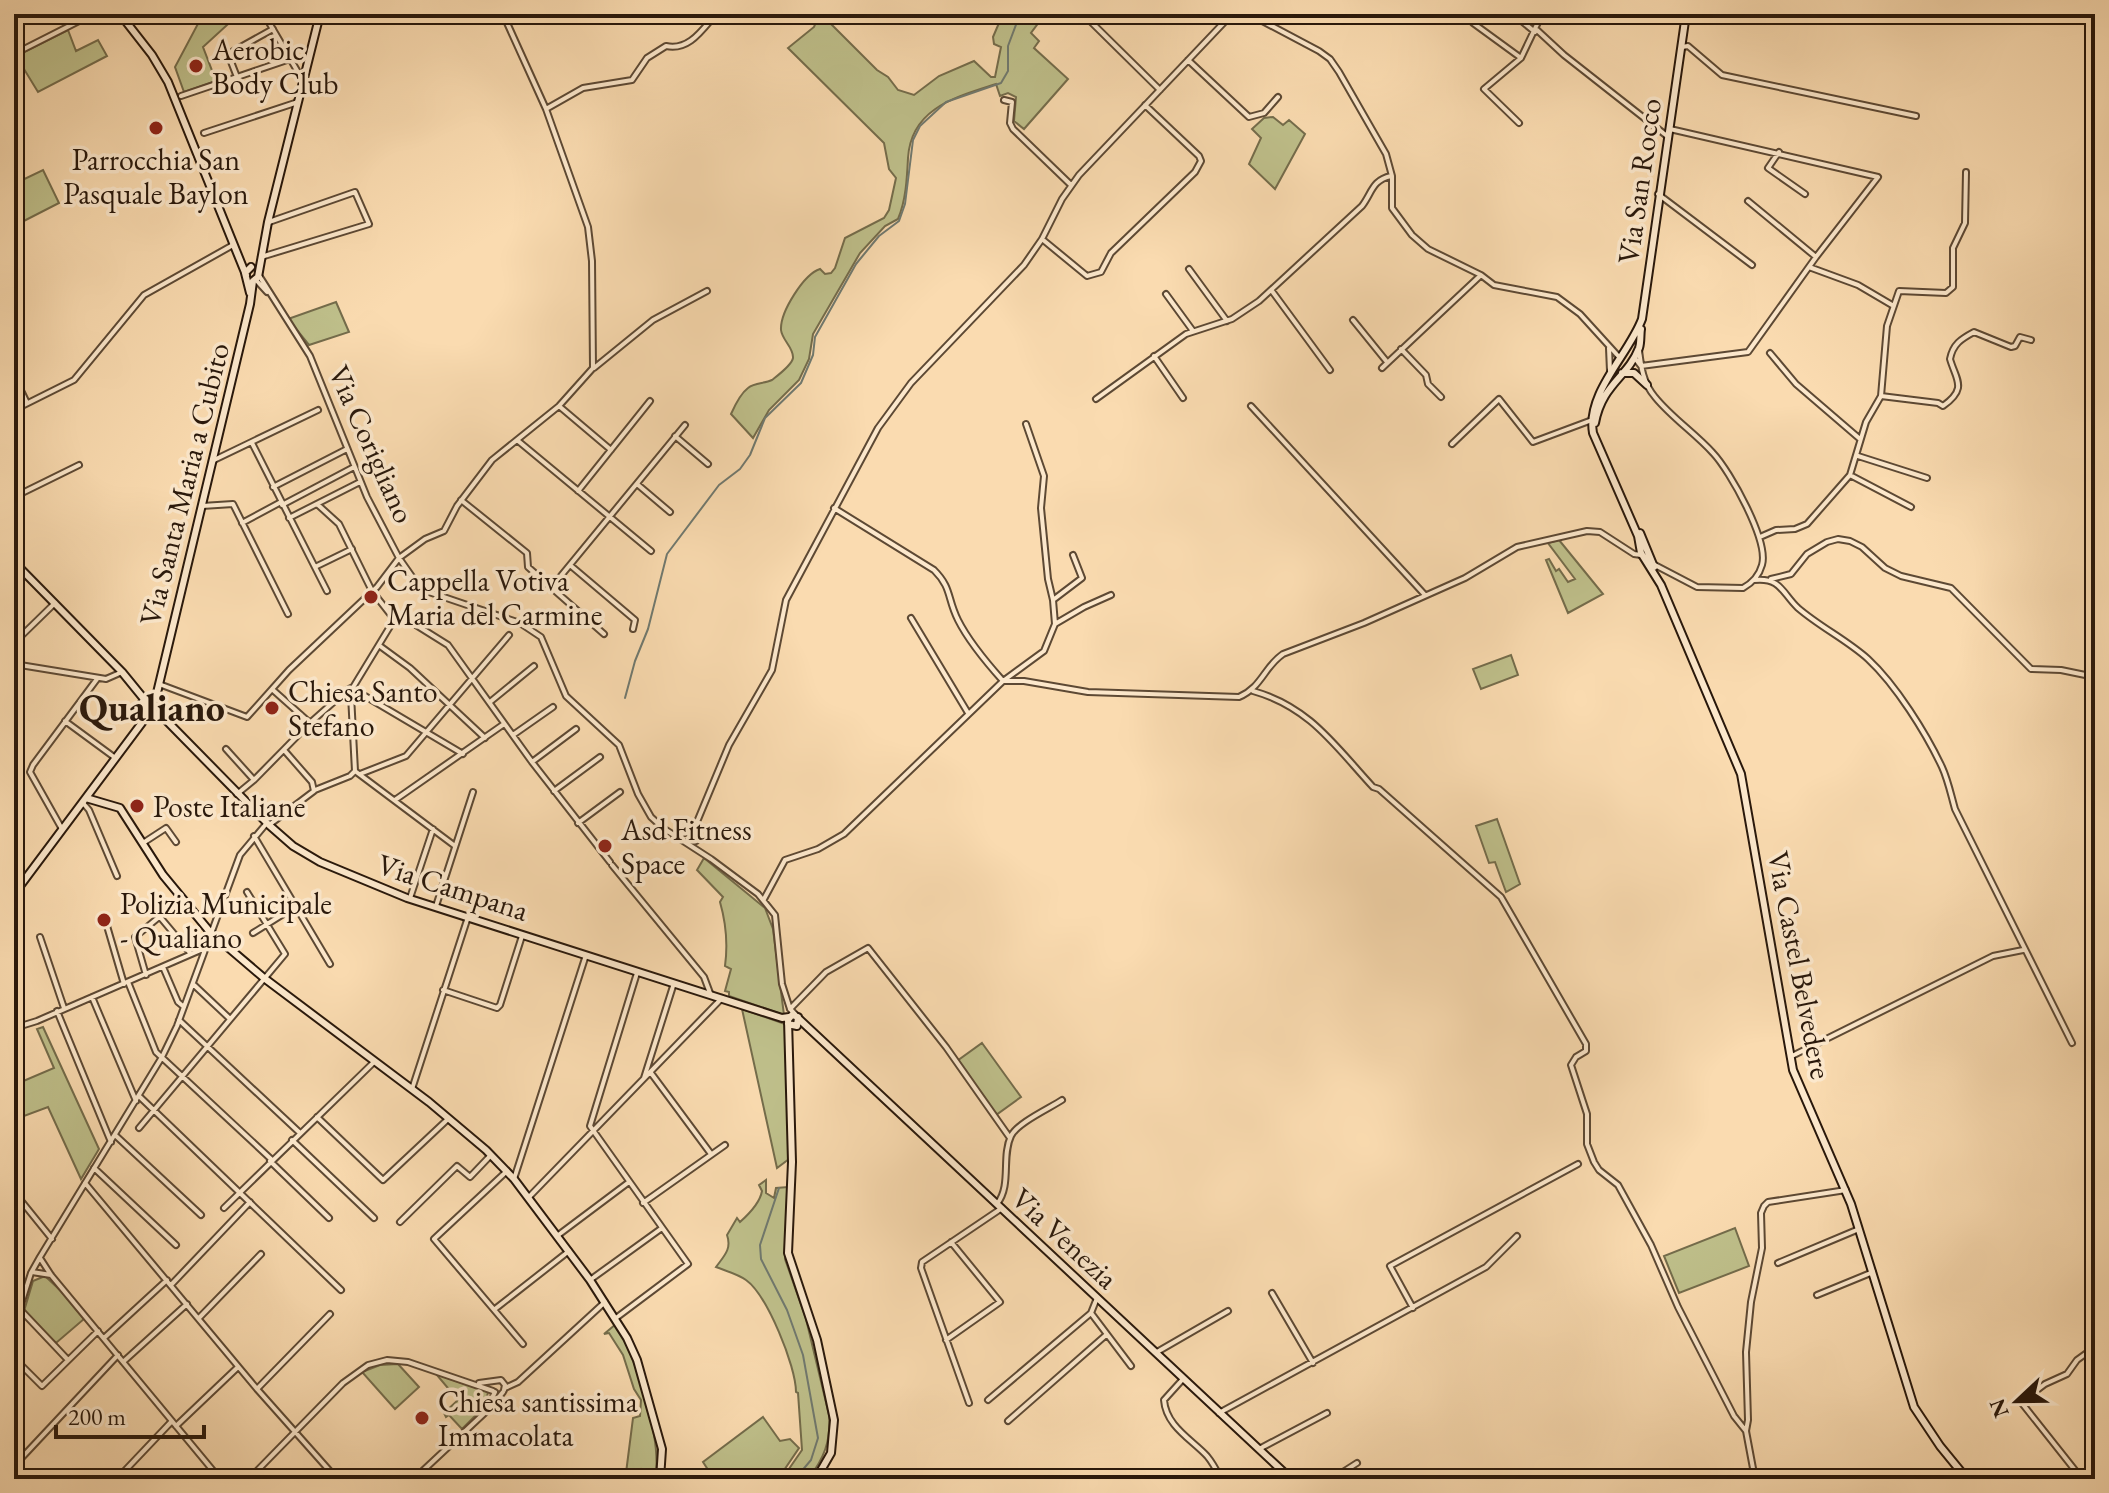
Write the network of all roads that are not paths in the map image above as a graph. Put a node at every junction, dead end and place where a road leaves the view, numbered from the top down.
1 (93, 14) edge
2 (120, 14) edge
3 (264, 14) edge
4 (320, 14) edge
5 (400, 14) edge
6 (411, 14) edge
7 (503, 14) edge
8 (716, 14) edge
9 (1083, 14) edge
10 (1232, 14) edge
11 (1249, 14) edge
12 (1513, 14) edge
13 (1542, 14) edge
14 (1686, 14) edge
15 (1473, 23) dead end
16 (273, 29) junction
17 (1536, 31) junction
18 (1682, 47) junction
19 (14, 54) edge
20 (1521, 58) junction
21 (290, 59) junction
22 (1188, 60) junction
23 (237, 77) junction
24 (304, 81) junction
25 (1160, 90) junction
26 (181, 96) dead end
27 (1278, 97) dead end
28 (1004, 100) dead end
29 (298, 102) junction
30 (1145, 105) junction
31 (546, 109) junction
32 (1916, 116) dead end
33 (1519, 123) dead end
34 (1667, 132) junction
35 (204, 133) dead end
36 (1779, 152) junction
37 (1966, 172) dead end
38 (1392, 176) junction
39 (1071, 185) junction
40 (1658, 194) junction
41 (1805, 194) dead end
42 (1748, 201) dead end
43 (268, 222) junction
44 (1042, 239) junction
45 (233, 245) junction
46 (261, 257) junction
47 (1816, 257) junction
48 (1752, 265) dead end
49 (1809, 267) junction
50 (1189, 269) dead end
51 (253, 274) junction
52 (1481, 275) junction
53 (262, 288) junction
54 (1271, 290) junction
55 (707, 291) dead end
56 (253, 292) junction
57 (1166, 294) dead end
58 (271, 296) junction
59 (250, 304) junction
60 (1892, 305) junction
61 (1642, 319) junction
62 (1353, 320) dead end
63 (1227, 321) junction
64 (1193, 331) junction
65 (2031, 340) dead end
66 (1609, 346) junction
67 (1639, 348) junction
68 (1401, 349) junction
69 (1770, 353) dead end
70 (1622, 355) junction
71 (1154, 356) junction
72 (1634, 357) junction
73 (1387, 363) junction
74 (1628, 365) junction
75 (593, 368) junction
76 (1382, 368) dead end
77 (1638, 368) junction
78 (1330, 370) dead end
79 (1622, 373) junction
80 (14, 376) edge
81 (1611, 376) junction
82 (1647, 385) junction
83 (1881, 396) junction
84 (1441, 397) dead end
85 (1183, 398) dead end
86 (1096, 399) dead end
87 (650, 401) dead end
88 (27, 403) junction
89 (559, 406) junction
90 (1251, 406) dead end
91 (14, 410) edge
92 (318, 410) dead end
93 (1592, 420) junction
94 (1026, 424) dead end
95 (685, 425) dead end
96 (675, 436) junction
97 (1860, 439) junction
98 (517, 440) junction
99 (252, 443) junction
100 (1452, 444) dead end
101 (347, 449) junction
102 (611, 450) junction
103 (1857, 456) junction
104 (212, 461) junction
105 (708, 464) dead end
106 (79, 465) dead end
107 (354, 467) junction
108 (1850, 475) junction
109 (1927, 478) dead end
110 (360, 482) junction
111 (637, 484) junction
112 (273, 487) junction
113 (578, 491) junction
114 (14, 497) edge
115 (461, 500) junction
116 (282, 504) junction
117 (317, 504) junction
118 (202, 506) junction
119 (1911, 507) dead end
120 (834, 508) junction
121 (670, 512) dead end
122 (609, 517) junction
123 (289, 518) junction
124 (242, 523) junction
125 (1760, 537) junction
126 (352, 549) junction
127 (1628, 550) junction
128 (1644, 550) junction
129 (651, 551) dead end
130 (1073, 555) dead end
131 (399, 558) junction
132 (14, 562) edge
133 (1653, 564) junction
134 (570, 565) junction
135 (315, 567) junction
136 (560, 577) dead end
137 (1768, 579) junction
138 (1754, 580) junction
139 (1661, 585) junction
140 (327, 591) dead end
141 (372, 591) junction
142 (1111, 595) dead end
143 (1425, 595) junction
144 (1053, 600) junction
145 (55, 603) junction
146 (288, 614) dead end
147 (911, 618) dead end
148 (1055, 624) junction
149 (416, 625) dead end
150 (633, 629) dead end
151 (604, 634) dead end
152 (509, 635) dead end
153 (14, 643) edge
154 (380, 646) junction
155 (14, 664) edge
156 (534, 666) dead end
157 (122, 672) junction
158 (2095, 677) edge
159 (97, 679) junction
160 (472, 679) junction
161 (1003, 681) junction
162 (159, 684) junction
163 (273, 690) junction
164 (1253, 691) junction
165 (351, 692) junction
166 (156, 697) junction
167 (144, 699) junction
168 (490, 702) junction
169 (450, 705) junction
170 (553, 707) dead end
171 (968, 713) junction
172 (160, 714) junction
173 (147, 716) junction
174 (65, 721) junction
175 (310, 723) junction
176 (504, 724) junction
177 (576, 729) dead end
178 (427, 733) junction
179 (513, 735) junction
180 (485, 738) junction
181 (226, 749) dead end
182 (284, 750) junction
183 (463, 754) junction
184 (114, 757) junction
185 (600, 757) dead end
186 (532, 762) junction
187 (357, 772) junction
188 (254, 780) junction
189 (314, 791) junction
190 (554, 791) junction
191 (473, 792) dead end
192 (620, 792) dead end
193 (237, 794) junction
194 (84, 800) junction
195 (395, 800) junction
196 (578, 823) junction
197 (268, 824) junction
198 (62, 829) junction
199 (433, 829) junction
200 (694, 829) junction
201 (680, 835) dead end
202 (254, 836) junction
203 (696, 841) dead end
204 (176, 842) dead end
205 (143, 843) junction
206 (455, 846) junction
207 (117, 876) dead end
208 (247, 892) dead end
209 (14, 894) edge
210 (182, 898) junction
211 (410, 898) junction
212 (764, 899) junction
213 (296, 906) junction
214 (436, 906) junction
215 (160, 917) junction
216 (468, 917) junction
217 (267, 925) junction
218 (107, 926) dead end
219 (210, 932) junction
220 (253, 933) dead end
221 (523, 934) junction
222 (40, 937) dead end
223 (204, 949) junction
224 (2023, 950) junction
225 (191, 954) junction
226 (586, 955) junction
227 (330, 964) dead end
228 (163, 967) junction
229 (637, 970) junction
230 (146, 975) junction
231 (264, 978) junction
232 (126, 983) junction
233 (192, 983) junction
234 (674, 983) junction
235 (443, 990) junction
236 (710, 994) junction
237 (92, 997) junction
238 (723, 998) junction
239 (184, 1007) junction
240 (64, 1008) junction
241 (57, 1011) junction
242 (229, 1018) junction
243 (14, 1019) edge
244 (179, 1020) junction
245 (791, 1021) junction
246 (809, 1027) joint
247 (2072, 1043) dead end
248 (207, 1047) junction
249 (162, 1057) junction
250 (1790, 1058) junction
251 (374, 1062) junction
252 (651, 1073) junction
253 (183, 1076) junction
254 (643, 1080) junction
255 (412, 1089) junction
256 (138, 1099) junction
257 (1062, 1100) dead end
258 (155, 1110) junction
259 (317, 1117) junction
260 (449, 1118) junction
261 (139, 1128) dead end
262 (593, 1132) junction
263 (300, 1133) junction
264 (115, 1135) junction
265 (1010, 1138) junction
266 (292, 1140) junction
267 (111, 1142) junction
268 (725, 1145) dead end
269 (711, 1154) junction
270 (491, 1155) junction
271 (271, 1160) junction
272 (1578, 1164) dead end
273 (94, 1168) junction
274 (507, 1171) junction
275 (514, 1179) junction
276 (629, 1182) junction
277 (85, 1183) junction
278 (1846, 1190) junction
279 (14, 1192) edge
280 (239, 1192) junction
281 (529, 1197) junction
282 (250, 1202) junction
283 (643, 1203) junction
284 (1000, 1206) junction
285 (224, 1208) dead end
286 (201, 1215) dead end
287 (329, 1218) dead end
288 (374, 1218) dead end
289 (400, 1222) dead end
290 (662, 1228) junction
291 (1859, 1229) junction
292 (557, 1236) junction
293 (1517, 1236) dead end
294 (52, 1239) junction
295 (951, 1242) junction
296 (176, 1245) dead end
297 (569, 1251) junction
298 (261, 1254) dead end
299 (40, 1257) junction
300 (1778, 1263) dead end
301 (32, 1272) junction
302 (1873, 1272) junction
303 (51, 1275) junction
304 (590, 1280) junction
305 (169, 1282) junction
306 (341, 1290) dead end
307 (1272, 1293) dead end
308 (1817, 1295) dead end
309 (1097, 1298) junction
310 (605, 1302) junction
311 (14, 1303) edge
312 (187, 1304) junction
313 (1413, 1308) junction
314 (495, 1309) junction
315 (20, 1311) junction
316 (1228, 1311) dead end
317 (1091, 1313) junction
318 (330, 1314) dead end
319 (199, 1318) junction
320 (616, 1318) junction
321 (14, 1326) edge
322 (98, 1331) junction
323 (1106, 1335) junction
324 (104, 1338) junction
325 (946, 1340) junction
326 (523, 1344) dead end
327 (2095, 1347) edge
328 (1155, 1353) junction
329 (118, 1355) junction
330 (14, 1358) edge
331 (68, 1360) junction
332 (123, 1362) junction
333 (1313, 1363) junction
334 (1131, 1366) dead end
335 (238, 1367) junction
336 (521, 1379) junction
337 (1183, 1379) junction
338 (503, 1381) junction
339 (494, 1382) junction
340 (476, 1383) junction
341 (257, 1389) junction
342 (504, 1390) junction
343 (494, 1392) junction
344 (988, 1400) dead end
345 (969, 1403) dead end
346 (486, 1410) junction
347 (1219, 1413) junction
348 (1327, 1413) dead end
349 (1008, 1421) dead end
350 (174, 1424) junction
351 (1746, 1431) junction
352 (295, 1432) junction
353 (1259, 1449) junction
354 (1357, 1463) dead end
355 (14, 1466) edge
356 (117, 1479) edge
357 (220, 1479) edge
358 (249, 1479) edge
359 (337, 1479) edge
360 (414, 1479) edge
361 (660, 1479) edge
362 (816, 1479) edge
363 (1221, 1479) edge
364 (1291, 1479) edge
365 (1332, 1479) edge
366 (1755, 1479) edge
367 (1967, 1479) edge
368 (2082, 1479) edge

1 - 19 street
2 - 45 street
3 - 16 street
4 - 24 street
5 - 6 street
7 - 31 street
8 - 31 street
9 - 25 street
10 - 22 street
11 - 38 street
12 - 17 street
13 - 17 street
14 - 18 street, Via San Rocco
15 - 20 street
16 - 21 street
16 - 23 street
17 - 20 street
17 - 34 street
18 - 32 street
18 - 34 street, Via San Rocco
20 - 33 street
21 - 23 street
21 - 24 street
22 - 25 street
22 - 27 street
23 - 26 street
24 - 29 street
25 - 30 street
28 - 39 street
29 - 35 street
29 - 43 street
30 - 39 street
30 - 44 street
31 - 75 street
34 - 36 street
34 - 40 street, Via San Rocco
36 - 41 street
36 - 47 street
37 - 60 street
38 - 52 street
38 - 54 street
39 - 44 street
40 - 48 street
40 - 61 street, Via San Rocco
42 - 47 street
43 - 46 street
43 - 46 street
44 - 120 street
45 - 51 street
45 - 88 street
46 - 51 street
47 - 49 street
49 - 60 street
49 - 77 street
50 - 63 street
51 - 53 street
51 - 56 street, Via Santa Maria a Cubito
51 - 58 street
51 - 59 street
52 - 66 street
52 - 68 street
53 - 56 street
53 - 58 street
54 - 63 street
54 - 78 street
55 - 75 street
56 - 59 street, Via Santa Maria a Cubito
57 - 64 street
58 - 101 street, Via Corigliano
59 - 104 street, Via Santa Maria a Cubito
60 - 83 street
61 - 67 street
61 - 70 street, Via San Rocco
62 - 73 street
63 - 64 street
64 - 71 street
65 - 83 street
66 - 70 street
66 - 81 street
67 - 72 street
67 - 77 street
68 - 73 street
68 - 84 street
69 - 97 street
70 - 72 street
70 - 74 street
70 - 81 street, Via San Rocco
71 - 85 street
71 - 86 street
72 - 74 street
72 - 77 street
73 - 76 street
74 - 77 street
74 - 79 street
75 - 89 street
77 - 82 street
79 - 82 street
79 - 128 street
80 - 88 street
81 - 93 street, Via San Rocco
82 - 125 street
83 - 97 street
87 - 102 street
88 - 91 street
89 - 98 street
89 - 102 street
90 - 143 street
92 - 99 street
93 - 100 street
93 - 128 street
94 - 144 street
95 - 96 street
96 - 105 street
96 - 111 street
97 - 103 street
98 - 113 street
98 - 115 street
99 - 104 street
99 - 112 street
101 - 107 street, Via Corigliano
101 - 112 street
102 - 113 street
103 - 108 street
103 - 109 street
104 - 118 street, Via Santa Maria a Cubito
106 - 114 street
107 - 110 street, Via Corigliano
107 - 116 street
108 - 119 street
108 - 125 street
110 - 117 street
110 - 131 street, Via Corigliano
111 - 121 street
111 - 122 street
112 - 116 street
113 - 122 street
115 - 131 street
115 - 151 street
116 - 123 street
116 - 124 street
117 - 123 street
117 - 126 street
118 - 124 street
118 - 162 street, Via Santa Maria a Cubito
120 - 161 street
120 - 200 street
122 - 129 street
122 - 134 street
123 - 135 street
124 - 146 street
125 - 138 street
126 - 135 street
126 - 141 street
127 - 128 street
127 - 128 street
127 - 143 street
128 - 133 street
128 - 139 street
130 - 144 street
131 - 141 street
131 - 212 street, Via Corigliano
132 - 145 street
133 - 138 street
133 - 139 street
134 - 136 street
134 - 150 street
135 - 140 street
137 - 138 street
137 - 158 street
137 - 224 street
139 - 250 street, Via Castel Belvedere
141 - 154 street
141 - 163 street
142 - 148 street
143 - 164 street
144 - 148 street
145 - 153 street
145 - 157 street
147 - 171 street
148 - 161 street
149 - 160 street
152 - 160 street
154 - 165 street
154 - 169 street
155 - 159 street
156 - 168 street
157 - 159 street
157 - 167 street
159 - 174 street
160 - 168 street
160 - 169 street
161 - 164 street
161 - 171 street
162 - 163 street
162 - 166 street, Via Santa Maria a Cubito
163 - 175 street
164 - 351 street
165 - 175 street
165 - 178 street
165 - 187 street
166 - 167 street
166 - 172 street
167 - 173 street
168 - 176 street
169 - 178 street
169 - 180 street
170 - 179 street
171 - 212 street
172 - 173 street
172 - 193 street, Via Campana
173 - 184 street
174 - 184 street
174 - 198 street
175 - 182 street
176 - 179 street
176 - 180 street
177 - 186 street
178 - 183 street
178 - 187 street
179 - 186 street
180 - 183 street
181 - 188 street
182 - 188 street
182 - 189 street
183 - 195 street
184 - 194 street
185 - 190 street
186 - 190 street
187 - 189 street
187 - 195 street
188 - 193 street
189 - 197 street
190 - 196 street
191 - 206 street
192 - 196 street
193 - 197 street, Via Campana
194 - 198 street
194 - 205 street
194 - 207 street
195 - 199 street
196 - 236 street
197 - 202 street
197 - 211 street, Via Campana
198 - 209 street
199 - 206 street
199 - 211 street
200 - 201 street
200 - 203 street
202 - 213 street
202 - 219 street
204 - 205 street
205 - 210 street
206 - 214 street
208 - 217 street
210 - 215 street
210 - 219 street
211 - 214 street, Via Campana
212 - 245 street
213 - 217 street
213 - 227 street
214 - 216 street, Via Campana
215 - 225 street
215 - 230 street
216 - 221 street, Via Campana
216 - 235 street
217 - 220 street
217 - 231 street
218 - 232 street
219 - 223 street
219 - 231 street
221 - 226 street, Via Campana
221 - 235 street
222 - 240 street
223 - 225 street
223 - 233 street
224 - 247 street
224 - 250 street
225 - 228 street
226 - 229 street, Via Campana
226 - 275 street
228 - 230 street
228 - 239 street
229 - 234 street, Via Campana
229 - 262 street
230 - 232 street
231 - 242 street
231 - 251 street
232 - 237 street
232 - 249 street
233 - 239 street
233 - 242 street
234 - 236 street, Via Campana
234 - 254 street
235 - 255 street
236 - 238 street, Via Campana
237 - 240 street
237 - 256 street
238 - 245 street, Via Campana
238 - 252 street
239 - 244 street
240 - 241 street
241 - 243 street
241 - 267 street
242 - 248 street
244 - 248 street
244 - 249 street
245 - 246 street, Via Campana
245 - 265 street
245 - 362 street
246 - 284 street, Via Venezia
248 - 253 street
248 - 263 street
249 - 253 street
249 - 256 street
250 - 278 street, Via Castel Belvedere
251 - 255 street
251 - 259 street
252 - 254 street
252 - 269 street
253 - 258 street
253 - 271 street
254 - 262 street
255 - 260 street
256 - 258 street
256 - 264 street
257 - 265 street
258 - 261 street
258 - 280 street
259 - 260 street
259 - 263 street
260 - 270 street
262 - 276 street
262 - 281 street
263 - 266 street
264 - 267 street
264 - 286 street
265 - 284 street
266 - 271 street
266 - 288 street
267 - 273 street
268 - 269 street
269 - 283 street
270 - 274 street
270 - 289 street
271 - 280 street
271 - 287 street
272 - 313 street
273 - 277 street
273 - 296 street
274 - 275 street
274 - 314 street
275 - 281 street
276 - 283 street
276 - 292 street
277 - 294 street
277 - 305 street
278 - 291 street, Via Castel Belvedere
278 - 351 street
279 - 294 street
280 - 282 street
280 - 285 street
281 - 292 street
282 - 305 street
282 - 306 street
283 - 290 street
284 - 295 street
284 - 309 street, Via Venezia
290 - 304 street
290 - 320 street
291 - 300 street
291 - 302 street, Via Castel Belvedere
292 - 297 street
293 - 313 street
294 - 299 street
295 - 325 street
295 - 325 street
297 - 304 street
297 - 314 street
298 - 319 street
299 - 301 street
299 - 303 street
301 - 303 street
301 - 315 street
302 - 308 street
302 - 367 street, Via Castel Belvedere
303 - 322 street
304 - 310 street
305 - 312 street
305 - 324 street
307 - 333 street
309 - 317 street
309 - 328 street, Via Venezia
310 - 320 street
310 - 336 street
311 - 315 street
312 - 319 street
312 - 332 street
313 - 333 street
314 - 326 street
315 - 321 street
315 - 331 street
316 - 328 street
317 - 323 street
317 - 344 street
318 - 341 street
319 - 335 street
320 - 361 street
322 - 324 street
322 - 331 street
323 - 334 street
323 - 349 street
324 - 329 street
325 - 345 street
327 - 368 street
328 - 337 street, Via Venezia
329 - 332 street
329 - 355 street
330 - 331 street
332 - 350 street
333 - 347 street
335 - 341 street
335 - 350 street
336 - 338 street
336 - 342 street
337 - 347 street, Via Venezia
337 - 363 street
338 - 339 street
338 - 342 street
339 - 340 street
339 - 343 street
340 - 343 street
340 - 352 street
341 - 352 street
342 - 343 street
342 - 346 street
343 - 346 street
346 - 360 street
347 - 353 street, Via Venezia
348 - 353 street
350 - 356 street
350 - 357 street
351 - 366 street
352 - 358 street
352 - 359 street
353 - 364 street, Via Venezia
354 - 365 street

